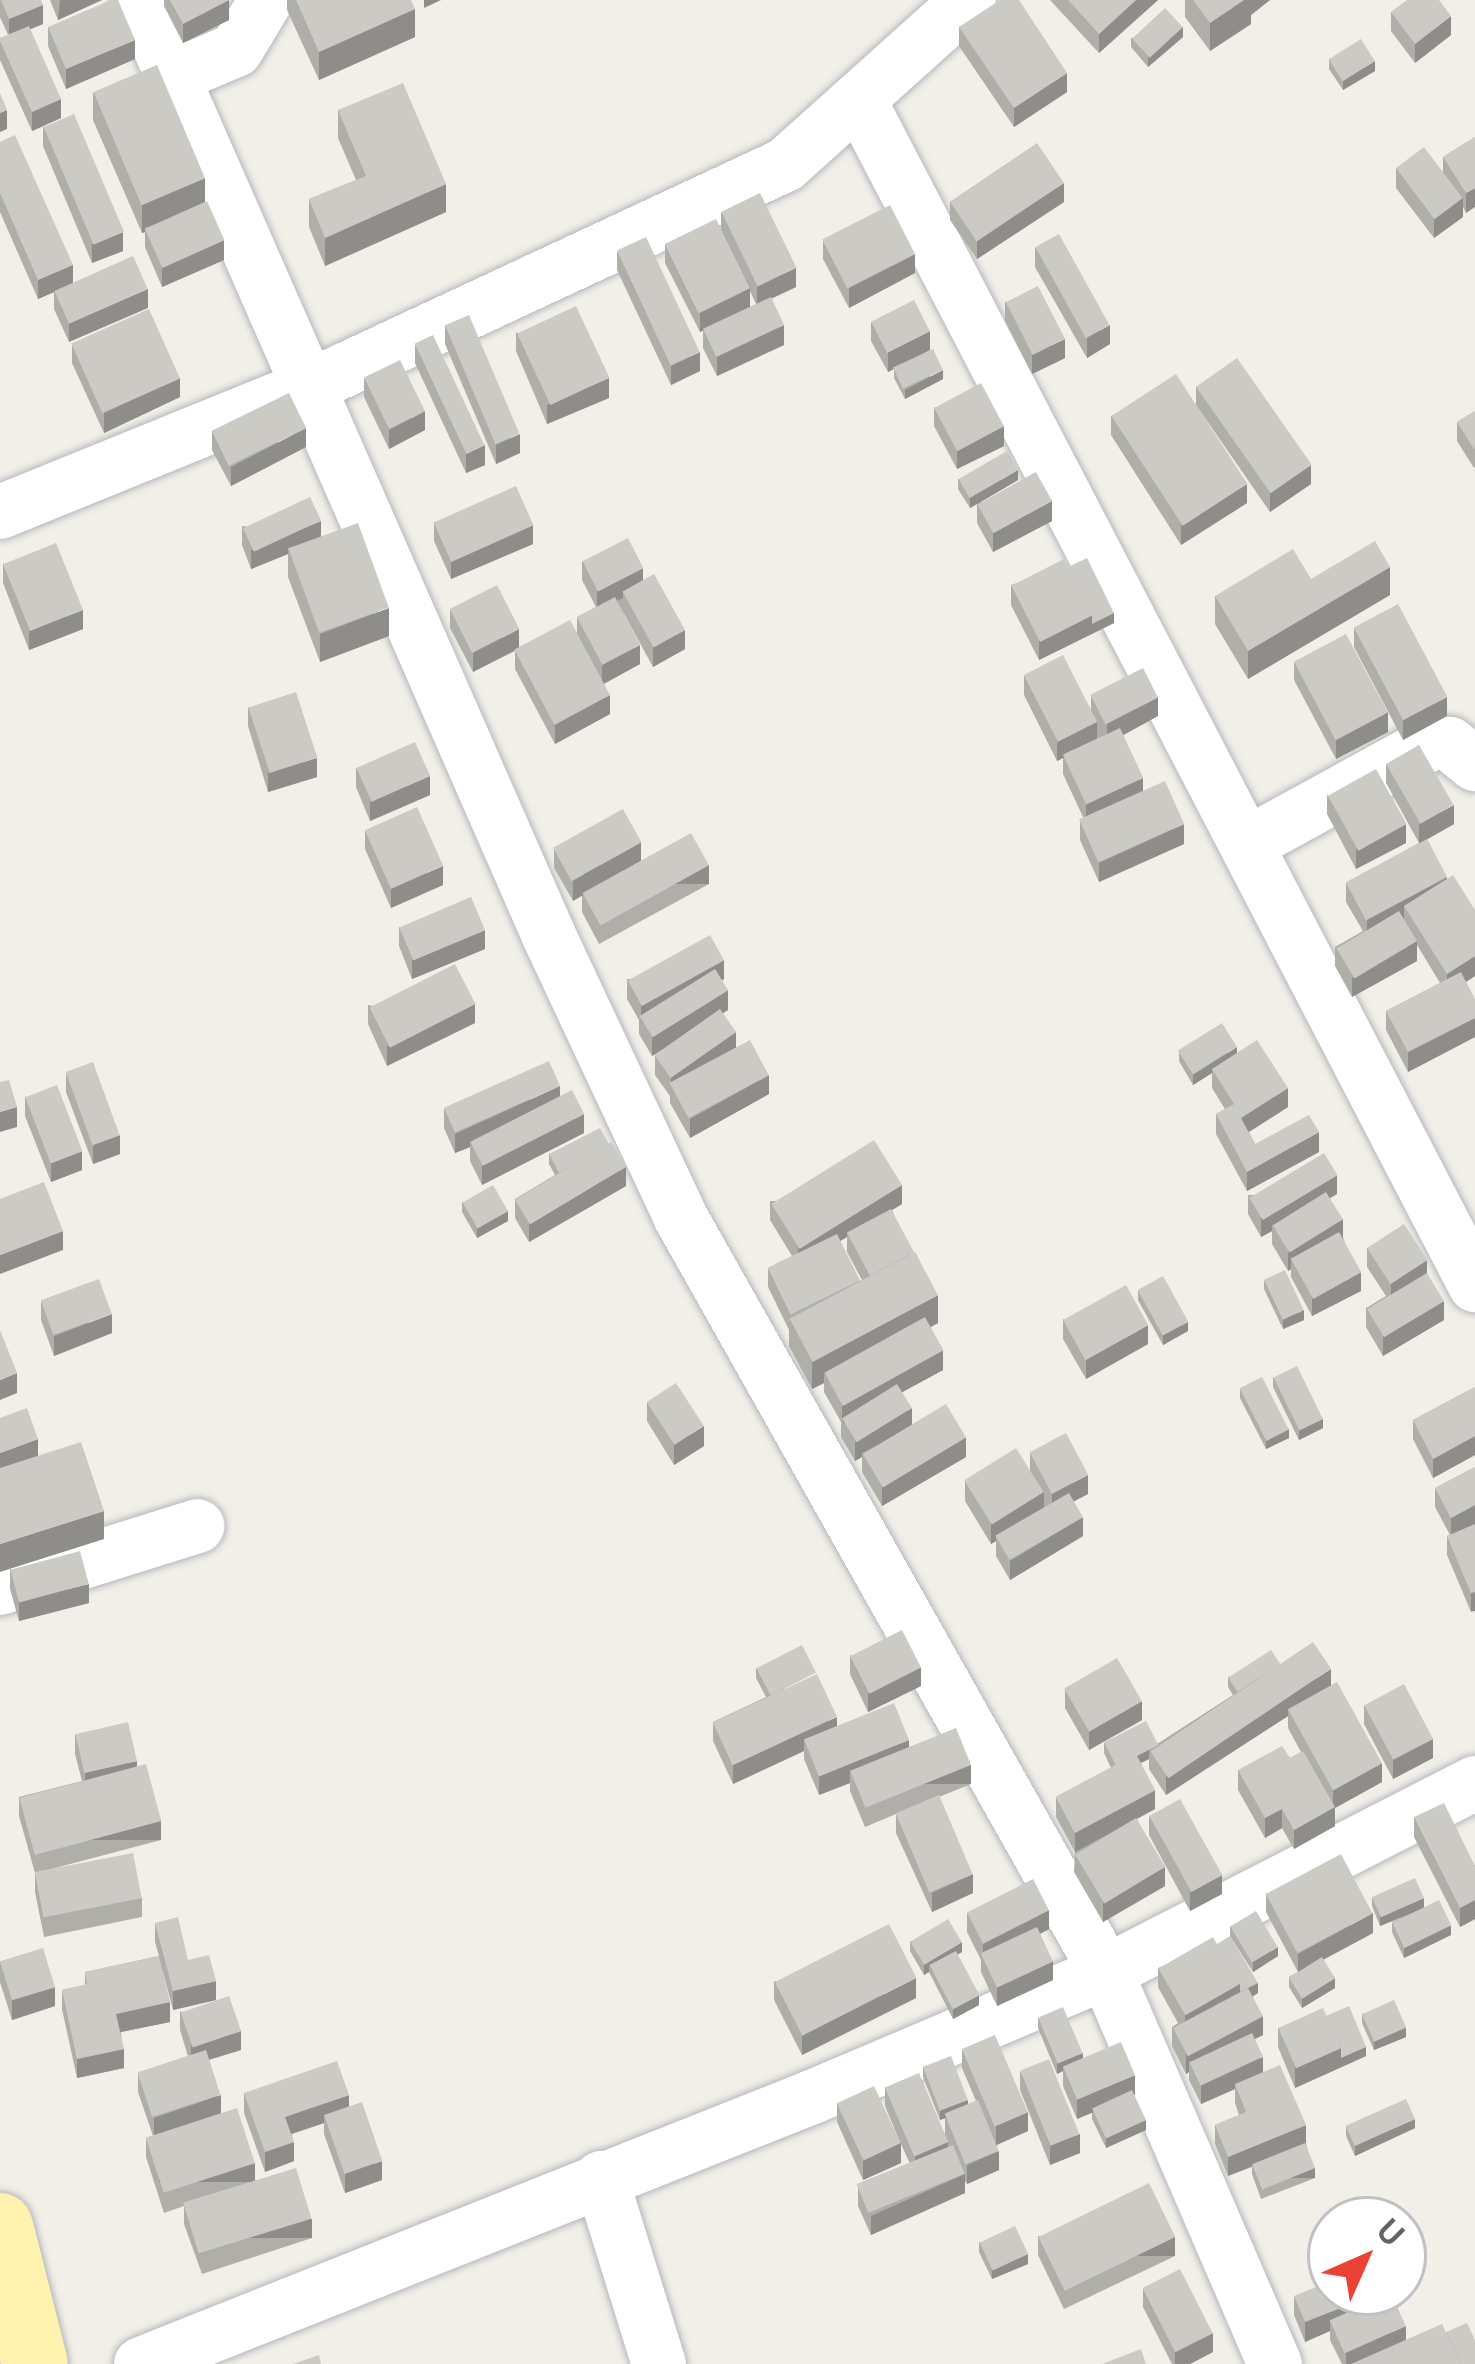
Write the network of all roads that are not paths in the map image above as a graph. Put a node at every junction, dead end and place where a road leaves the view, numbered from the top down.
1 (139, 0) edge
2 (266, 0) edge
3 (970, 0) edge
4 (172, 77) junction
5 (859, 100) junction
6 (308, 387) junction
7 (0, 512) edge
8 (1475, 764) edge
9 (1247, 844) junction
10 (1475, 1285) edge
11 (198, 1526) dead end
12 (0, 1588) edge
13 (1475, 1783) edge
14 (1106, 1972) junction
15 (601, 2178) junction
16 (0, 2226) edge
17 (35, 2364) edge
18 (141, 2364) edge
19 (659, 2364) edge
20 (1275, 2364) edge

1 - 4 street
2 - 4 street
3 - 5 street
4 - 6 street
5 - 6 street
5 - 9 street
6 - 7 street
6 - 14 street
8 - 9 street
9 - 10 street
11 - 12 street
13 - 14 street
14 - 15 street
14 - 20 street
15 - 18 street
15 - 19 street
16 - 17 main road

